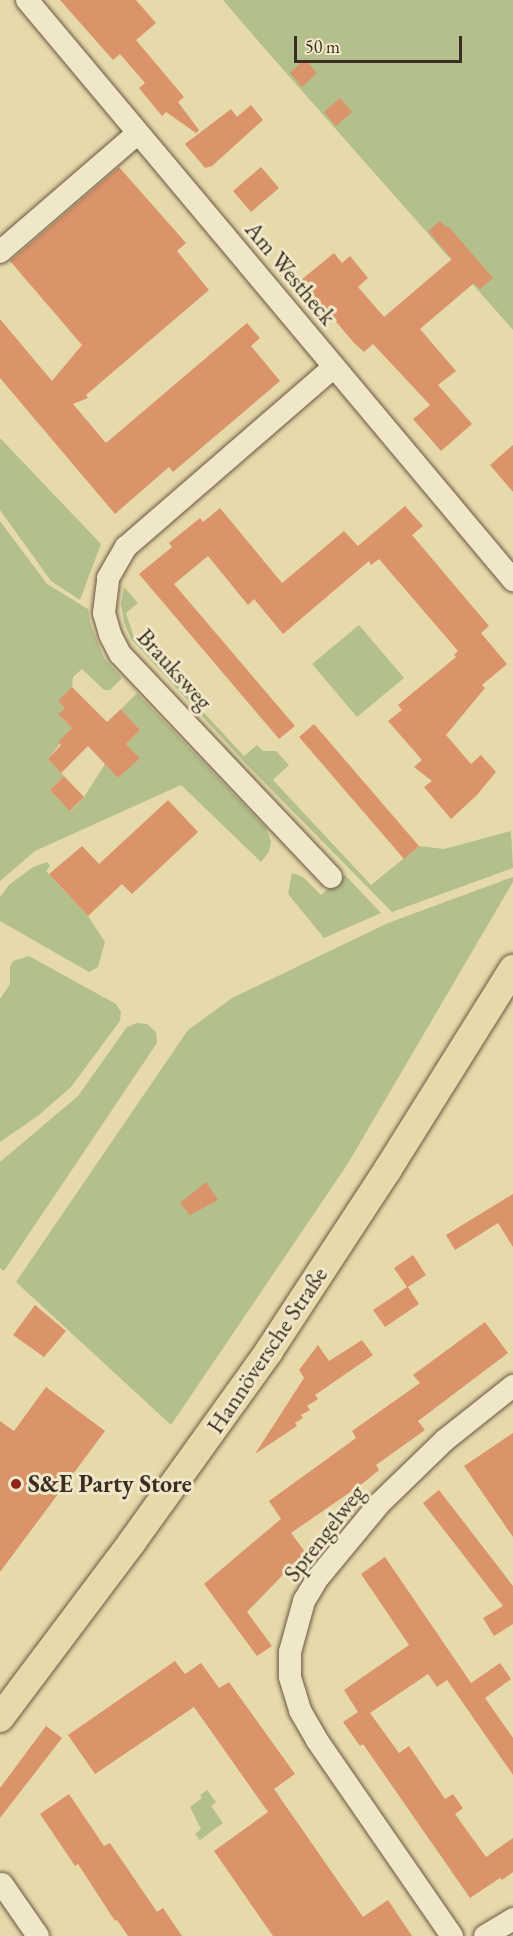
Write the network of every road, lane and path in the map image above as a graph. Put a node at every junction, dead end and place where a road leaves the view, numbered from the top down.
1 (27, 0) edge
2 (138, 133) junction
3 (0, 252) edge
4 (334, 367) junction
5 (513, 580) edge
6 (331, 877) dead end
7 (513, 969) edge
8 (513, 1386) edge
9 (0, 1718) edge
10 (2, 1884) dead end
11 (513, 1919) edge
12 (38, 1936) edge
13 (452, 1936) edge
14 (485, 1936) edge

1 - 2 street, Am Westheck
2 - 3 street
2 - 4 street, Am Westheck
4 - 5 street, Am Westheck
4 - 6 street, Brauksweg
7 - 9 main road, Hannöversche Straße
8 - 13 street, Sprengelweg
10 - 12 street
11 - 14 street

